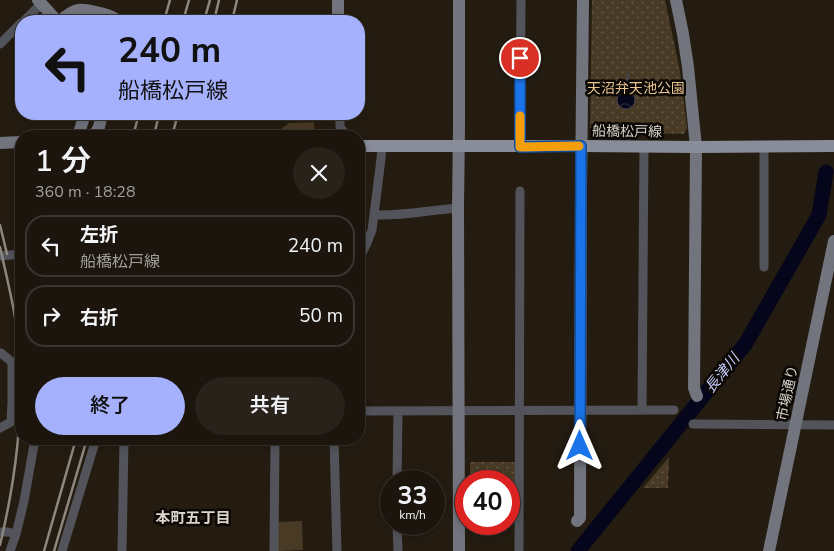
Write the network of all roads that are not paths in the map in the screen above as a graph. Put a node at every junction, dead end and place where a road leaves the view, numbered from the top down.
1 (338, 0) edge
2 (459, 0) edge
3 (521, 0) edge
4 (583, 0) edge
5 (676, 0) edge
6 (42, 1) edge
7 (29, 15) edge
8 (53, 15) edge
9 (67, 15) edge
10 (106, 15) edge
11 (338, 15) edge
12 (15, 29) edge
13 (0, 44) edge
14 (15, 142) edge
15 (0, 143) edge
16 (365, 146) edge
17 (581, 146) junction
18 (644, 146) junction
19 (764, 146) junction
20 (834, 146) edge
21 (382, 147) junction
22 (459, 147) junction
23 (520, 147) junction
24 (696, 147) junction
25 (520, 192) dead end
26 (458, 208) junction
27 (375, 215) junction
28 (834, 241) edge
29 (365, 247) edge
30 (15, 255) edge
31 (0, 256) edge
32 (764, 266) dead end
33 (829, 289) edge
34 (1, 353) edge
35 (15, 386) edge
36 (697, 396) dead end
37 (15, 409) edge
38 (398, 410) junction
39 (458, 410) junction
40 (520, 410) junction
41 (581, 410) junction
42 (642, 410) junction
43 (674, 410) dead end
44 (365, 411) edge
45 (693, 424) dead end
46 (795, 425) junction
47 (834, 425) edge
48 (0, 428) edge
49 (34, 445) edge
50 (94, 445) edge
51 (124, 445) edge
52 (275, 445) edge
53 (334, 445) edge
54 (397, 470) edge
55 (577, 521) dead end
56 (0, 532) edge
57 (16, 534) junction
58 (397, 535) edge
59 (10, 551) edge
60 (62, 551) edge
61 (122, 551) edge
62 (274, 551) edge
63 (337, 551) edge
64 (398, 551) edge
65 (459, 551) edge
66 (519, 551) edge
67 (768, 551) edge

1 - 11 street
2 - 22 street
3 - 23 street
4 - 17 street
5 - 24 street
6 - 7 street
6 - 8 street
9 - 10 street
12 - 13 street
14 - 15 street
16 - 21 main road, 船橋松戸線
17 - 18 main road, 船橋松戸線
17 - 23 main road, 船橋松戸線
17 - 41 street
18 - 24 main road, 船橋松戸線
18 - 42 street
19 - 20 main road, 船橋松戸線
19 - 24 main road, 船橋松戸線
19 - 32 street
21 - 22 main road, 船橋松戸線
21 - 27 street
22 - 23 main road, 船橋松戸線
22 - 26 street
24 - 36 street
25 - 40 street
26 - 27 street
26 - 39 street
27 - 29 street
28 - 33 street, 市場通り
30 - 31 street
33 - 46 street, 市場通り
34 - 35 street
37 - 48 street
38 - 39 street
38 - 44 street
38 - 54 street
39 - 40 street
39 - 65 street
40 - 41 street
40 - 66 street
41 - 42 street
41 - 55 street
42 - 43 street
45 - 46 street
46 - 47 street
46 - 67 street, 市場通り
49 - 57 street
50 - 60 street
51 - 61 street
52 - 62 street
53 - 63 street
56 - 57 street
57 - 59 street
58 - 64 street

